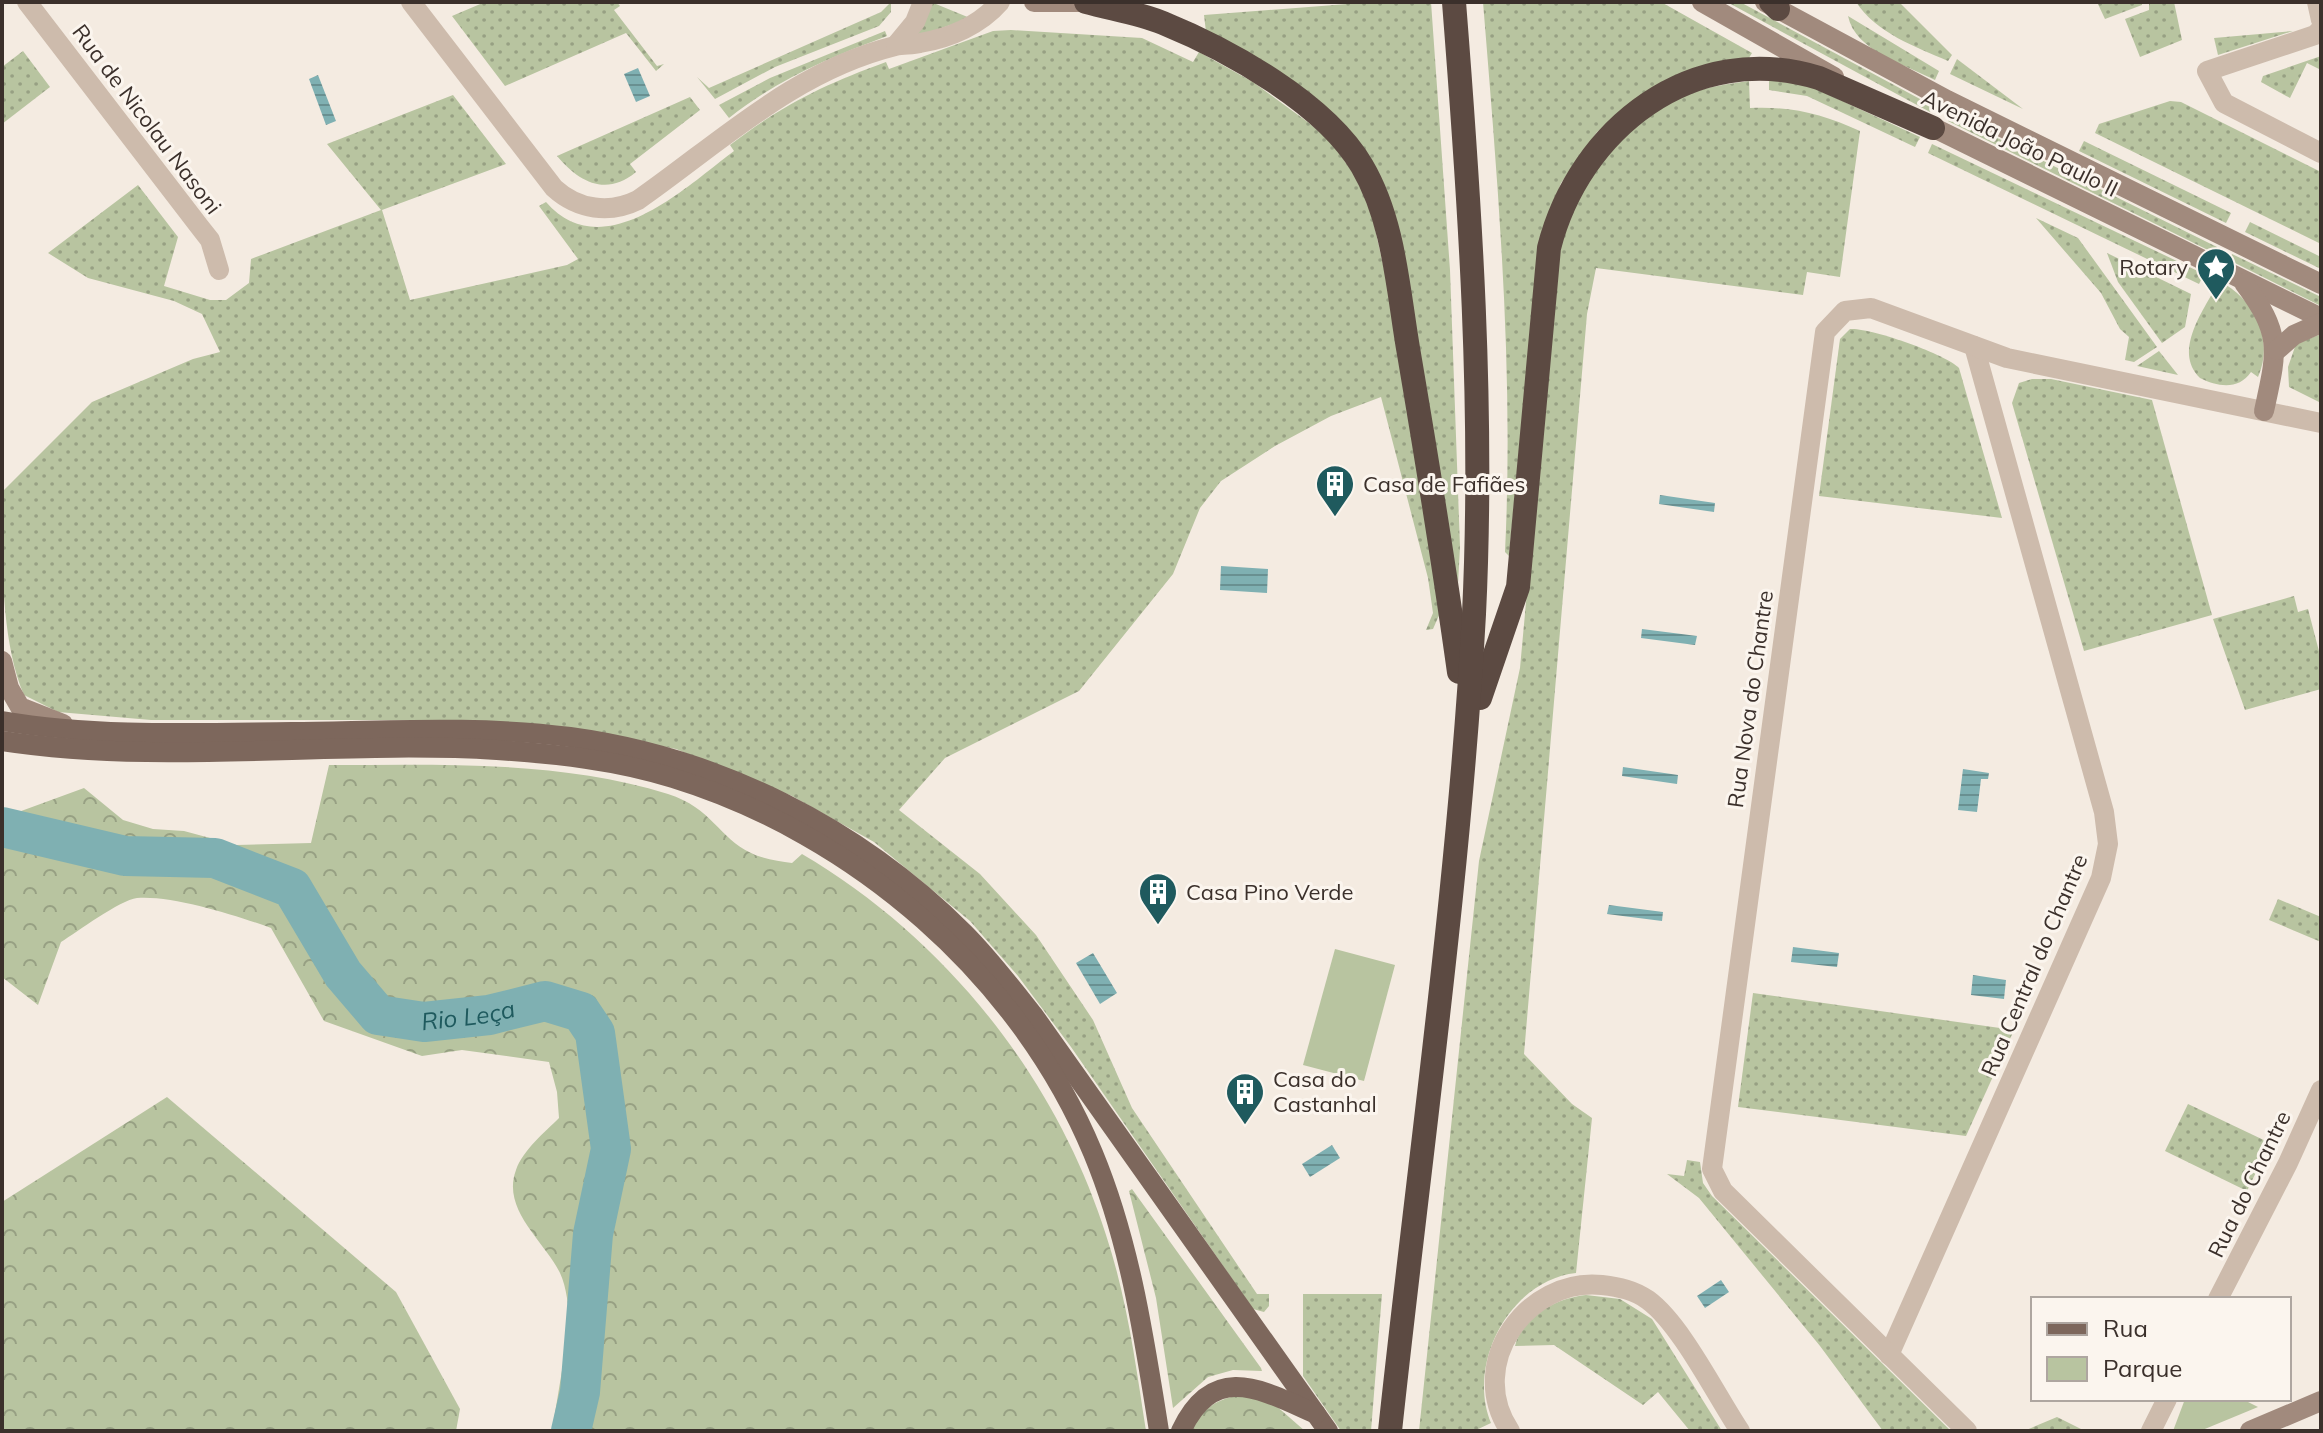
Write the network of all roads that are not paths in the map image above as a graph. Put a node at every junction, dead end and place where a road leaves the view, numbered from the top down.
1 (27, 2) edge
2 (411, 2) edge
3 (923, 2) edge
4 (1000, 2) edge
5 (1034, 2) edge
6 (1086, 2) edge
7 (1454, 2) edge
8 (1466, 2) edge
9 (1702, 2) edge
10 (2317, 2) edge
11 (1771, 4) edge
12 (2321, 20) edge
13 (2321, 29) edge
14 (896, 45) junction
15 (1933, 128) junction
16 (2321, 153) edge
17 (219, 270) dead end
18 (2242, 279) junction
19 (2321, 284) edge
20 (2321, 320) edge
21 (1974, 346) junction
22 (2277, 350) junction
23 (2264, 411) junction
24 (2321, 423) edge
25 (2, 661) edge
26 (1473, 708) junction
27 (2, 721) edge
28 (90, 732) junction
29 (2, 741) edge
30 (2321, 1090) edge
31 (2219, 1297) edge
32 (1889, 1355) junction
33 (2166, 1401) edge
34 (2321, 1401) edge
35 (1322, 1423) edge
36 (1159, 1431) edge
37 (1181, 1431) edge
38 (1390, 1431) edge
39 (1404, 1431) edge
40 (1510, 1431) edge
41 (1740, 1431) edge
42 (1967, 1431) edge
43 (2151, 1431) edge
44 (2250, 1431) edge

1 - 17 street, Rua de Nicolau Nasoni
2 - 14 street
3 - 14 street
4 - 14 street
5 - 6 main road
6 - 26 highway
7 - 26 highway
8 - 26 highway
9 - 15 main road, Avenida João Paulo II
10 - 12 street
11 - 19 main road, Avenida João Paulo II
13 - 16 street
15 - 18 main road, Avenida João Paulo II
15 - 26 highway
18 - 20 main road, Avenida João Paulo II
18 - 22 main road
20 - 22 main road
21 - 23 street, Rua Nova do Chantre
21 - 32 street, Rua Central do Chantre
21 - 32 street, Rua Nova do Chantre
22 - 23 main road
23 - 24 street, Rua Nova do Chantre
25 - 28 main road
26 - 38 highway
26 - 39 highway
27 - 28 main road
28 - 35 main road
29 - 36 main road
30 - 31 street, Rua do Chantre
32 - 42 street, Rua Nova do Chantre
33 - 43 street
34 - 44 main road
35 - 37 main road
40 - 41 street

